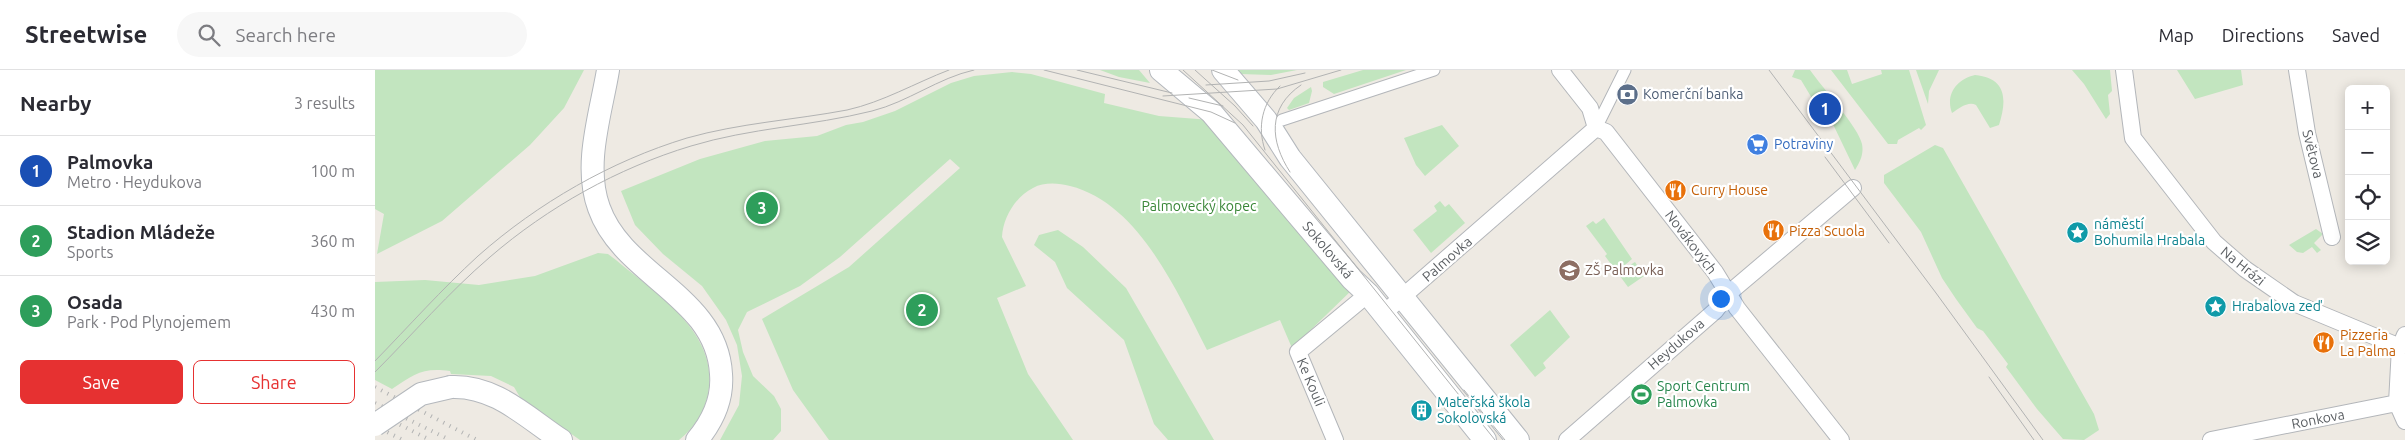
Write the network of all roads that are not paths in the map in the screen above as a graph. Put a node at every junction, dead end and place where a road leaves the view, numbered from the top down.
1 (608, 70) edge
2 (1161, 70) edge
3 (1223, 70) edge
4 (1434, 70) edge
5 (1560, 70) edge
6 (1625, 70) edge
7 (2124, 70) edge
8 (2297, 70) edge
9 (1282, 120) dead end
10 (1596, 128) junction
11 (1853, 188) dead end
12 (2332, 238) dead end
13 (1729, 293) junction
14 (1368, 294) junction
15 (1404, 296) junction
16 (1384, 313) junction
17 (2403, 341) edge
18 (2397, 403) junction
19 (2405, 421) edge
20 (375, 424) edge
21 (561, 440) edge
22 (697, 440) edge
23 (1335, 440) edge
24 (1485, 440) edge
25 (1519, 440) edge
26 (1567, 440) edge
27 (1841, 440) edge
28 (2211, 440) edge

1 - 22 main road
2 - 14 main road, Sokolovská
3 - 15 main road, Sokolovská
4 - 9 street
5 - 10 street
6 - 10 street, Palmovka
7 - 17 street, Na Hrázi
8 - 12 street, Světova
10 - 13 street, Novákových
10 - 15 street, Palmovka
11 - 13 street, Heydukova
13 - 26 street, Heydukova
13 - 27 street, Novákových
14 - 16 main road, Sokolovská
14 - 23 street, Ke Kouli
15 - 16 street, Palmovka
15 - 25 main road, Sokolovská
16 - 24 main road, Sokolovská
17 - 18 street
18 - 19 street
18 - 28 street, Ronkova
20 - 21 main road, bridge

